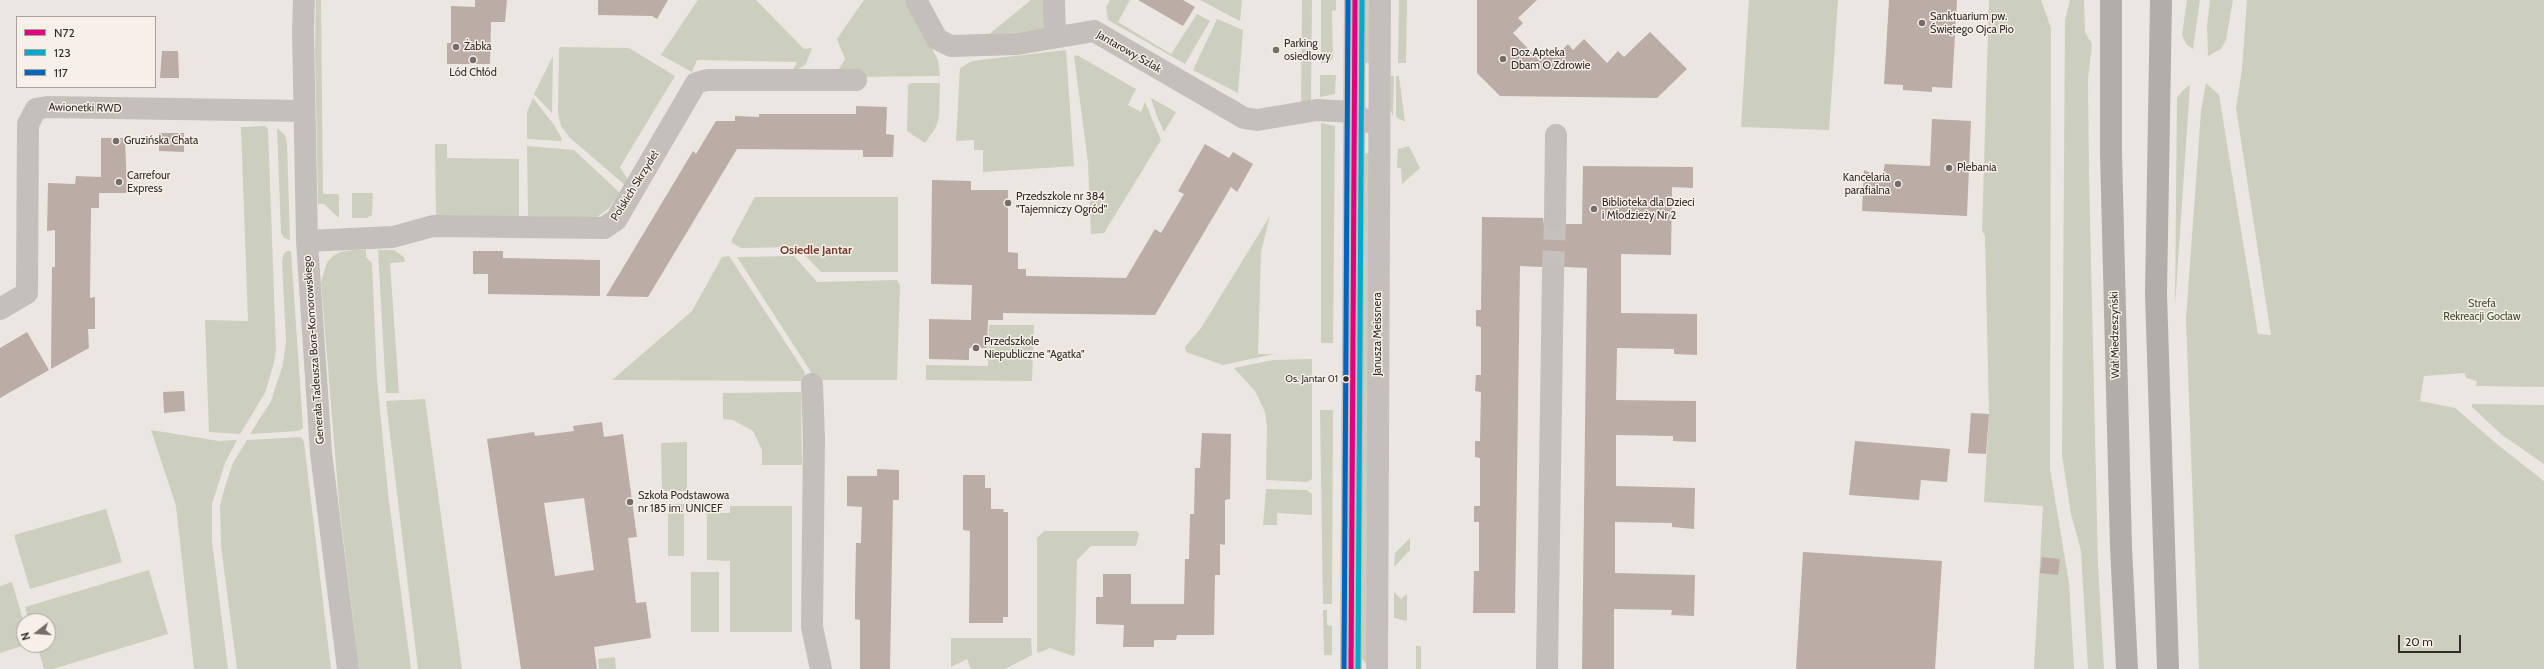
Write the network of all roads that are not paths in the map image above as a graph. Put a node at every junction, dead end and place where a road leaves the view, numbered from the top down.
1 (297, 0) edge
2 (304, 0) edge
3 (916, 0) edge
4 (1054, 0) edge
5 (1355, 0) edge
6 (1380, 0) edge
7 (2111, 0) edge
8 (2161, 0) edge
9 (303, 30) junction
10 (1055, 37) junction
11 (856, 80) dead end
12 (304, 111) junction
13 (1354, 112) junction
14 (1378, 134) junction
15 (1556, 135) dead end
16 (1554, 219) tunnel mouth
17 (307, 241) junction
18 (1553, 274) tunnel mouth
19 (0, 309) edge
20 (812, 384) dead end
21 (348, 669) edge
22 (821, 669) edge
23 (1351, 669) edge
24 (1377, 669) edge
25 (1547, 669) edge
26 (2127, 669) edge
27 (2168, 669) edge

1 - 9 street, Generała Tadeusza Bora-Komorowskiego
2 - 9 street, Generała Tadeusza Bora-Komorowskiego
3 - 10 street, Jantarowy Szlak
4 - 10 street
5 - 13 street
6 - 14 street, Janusza Meissnera
7 - 26 main road, Wał Miedzeszyński
8 - 27 main road
9 - 12 street, Generała Tadeusza Bora-Komorowskiego
10 - 13 street, Jantarowy Szlak
11 - 17 street, Polskich Skrzydeł
12 - 17 street, Generała Tadeusza Bora-Komorowskiego
12 - 19 street, Awionetki RWD
13 - 14 street
13 - 23 street
14 - 24 street, Janusza Meissnera
15 - 16 street
17 - 21 street, Generała Tadeusza Bora-Komorowskiego
18 - 25 street
20 - 22 street

